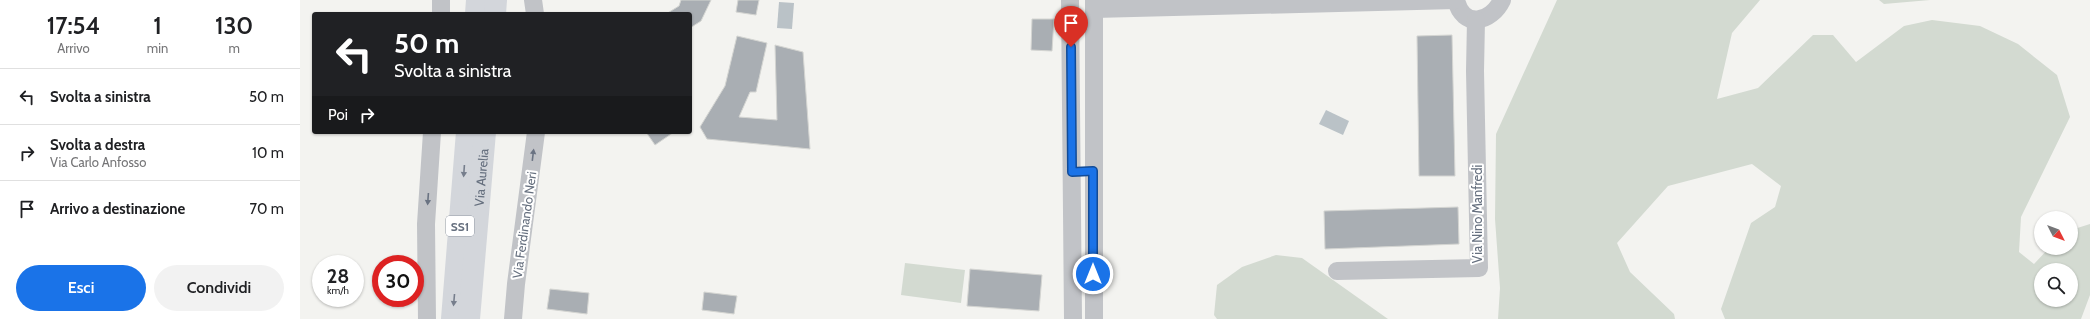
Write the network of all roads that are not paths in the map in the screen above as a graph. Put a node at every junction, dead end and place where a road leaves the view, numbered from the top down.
1 (442, 0) edge
2 (477, 0) edge
3 (496, 0) edge
4 (533, 0) edge
5 (1070, 0) edge
6 (1456, 0) edge
7 (1502, 0) edge
8 (1272, 2) edge
9 (1094, 4) edge
10 (440, 12) edge
11 (476, 12) edge
12 (495, 12) edge
13 (535, 12) edge
14 (1476, 20) junction
15 (432, 134) edge
16 (467, 134) edge
17 (485, 134) edge
18 (536, 134) edge
19 (1093, 171) junction
20 (1072, 172) junction
21 (474, 261) junction
22 (1337, 271) dead end
23 (427, 319) edge
24 (452, 319) edge
25 (469, 319) edge
26 (476, 319) edge
27 (513, 319) edge
28 (1073, 319) edge
29 (1094, 319) edge

1 - 10 street
2 - 11 highway
3 - 12 highway
4 - 13 street
5 - 20 street
6 - 8 street
6 - 14 street
7 - 14 street
8 - 9 street
9 - 19 street
14 - 22 street, Via Nino Manfredi
15 -> 23 street
16 -> 24 highway, Via Aurelia / SS1
17 - 21 highway, Via Aurelia / SS1
27 -> 18 street, Via Ferdinando Neri
19 - 20 street
19 - 29 street
20 - 28 street
21 - 25 highway, Via Aurelia / SS1
21 - 26 highway

